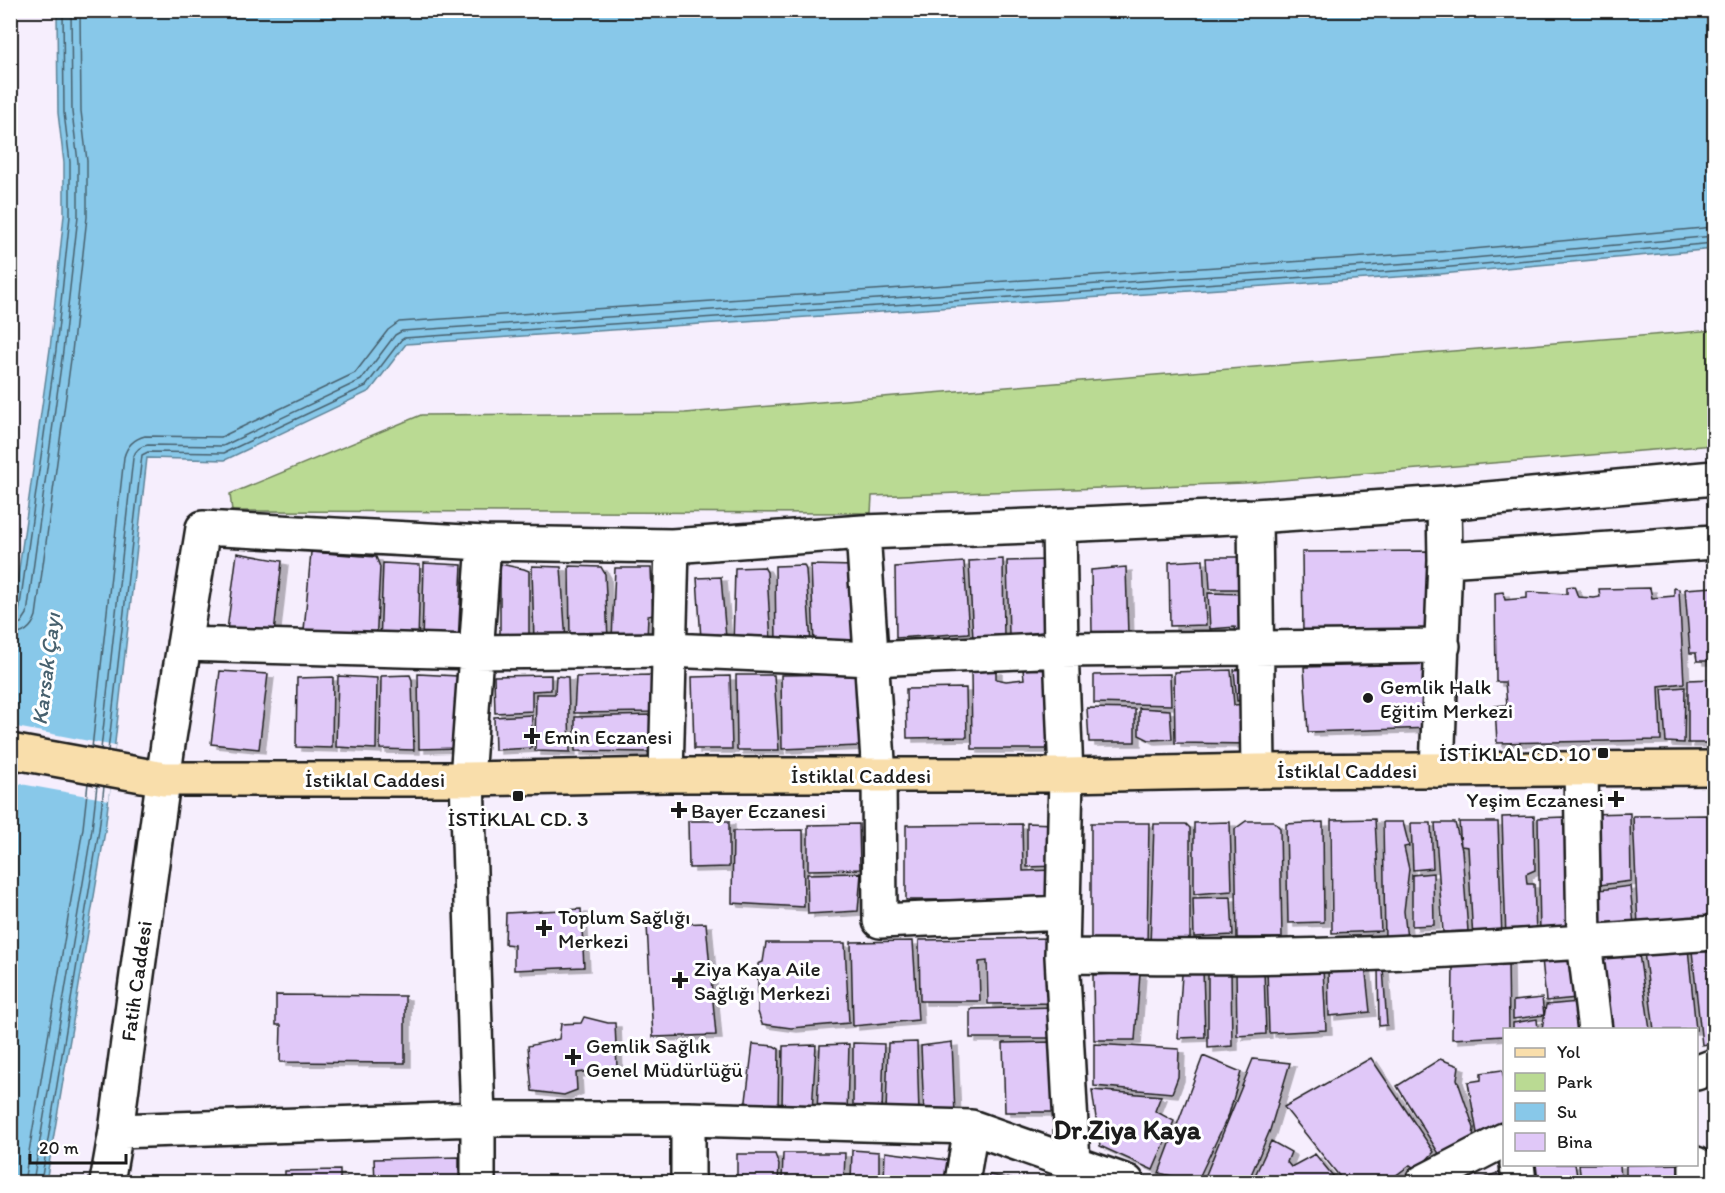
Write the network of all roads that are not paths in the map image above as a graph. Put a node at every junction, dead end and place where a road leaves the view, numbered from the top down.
1 (1714, 478) edge
2 (1444, 503) junction
3 (1255, 516) junction
4 (1059, 525) junction
5 (863, 532) junction
6 (1714, 542) edge
7 (484, 543) junction
8 (672, 546) junction
9 (1445, 560) junction
10 (184, 645) junction
11 (1443, 646) junction
12 (1256, 647) junction
13 (669, 650) junction
14 (1061, 650) junction
15 (475, 652) junction
16 (872, 659) junction
17 (10, 751) edge
18 (1714, 768) edge
19 (1581, 769) junction
20 (1437, 770) junction
21 (1258, 771) junction
22 (1066, 774) junction
23 (666, 775) junction
24 (879, 776) junction
25 (164, 779) junction
26 (467, 779) junction
27 (1063, 914) junction
28 (1714, 933) edge
29 (1584, 942) junction
30 (1062, 956) junction
31 (1595, 1028) edge
32 (1714, 1066) edge
33 (1698, 1072) edge
34 (478, 1119) junction
35 (688, 1119) junction
36 (971, 1127) junction
37 (116, 1131) junction
38 (1503, 1141) edge
39 (1073, 1163) junction
40 (1517, 1166) edge
41 (1696, 1166) edge
42 (107, 1182) edge
43 (478, 1182) edge
44 (688, 1182) edge
45 (962, 1182) edge
46 (1127, 1182) edge
47 (1423, 1182) edge
48 (1519, 1182) edge
49 (1696, 1182) edge

1 - 2 street
2 - 3 street
2 - 9 street
3 - 4 street
3 - 12 street
4 - 5 street
4 - 14 street
5 - 8 street
5 - 16 street
6 - 9 street
7 - 8 street
7 - 10 street, Fatih Caddesi
7 - 15 street
8 - 13 street
9 - 11 street
10 - 15 street
10 - 25 street, Fatih Caddesi
11 - 12 street
11 - 20 street
12 - 14 street
12 - 21 street
13 - 15 street
13 - 16 street
13 - 23 street
14 - 16 street
14 - 22 street
15 - 26 street
16 - 24 street
17 - 25 main road, İstiklal Caddesi
18 - 19 main road, İstiklal Caddesi
19 - 20 main road, İstiklal Caddesi
19 - 29 street
20 - 21 main road, İstiklal Caddesi
21 - 22 main road, İstiklal Caddesi
22 - 24 main road, İstiklal Caddesi
22 - 27 street
23 - 24 main road, İstiklal Caddesi
23 - 26 main road, İstiklal Caddesi
24 - 27 street
25 - 26 main road, İstiklal Caddesi
25 - 37 street, Fatih Caddesi
26 - 34 street
27 - 30 street
28 - 29 street
29 - 30 street
29 - 31 street
30 - 39 street
32 - 33 street
34 - 35 street
34 - 37 street
34 - 43 street
35 - 36 street
35 - 44 street
36 - 39 street
36 - 45 street
37 - 42 street, Fatih Caddesi
38 - 47 street
39 - 46 street
40 - 48 street
41 - 49 street

